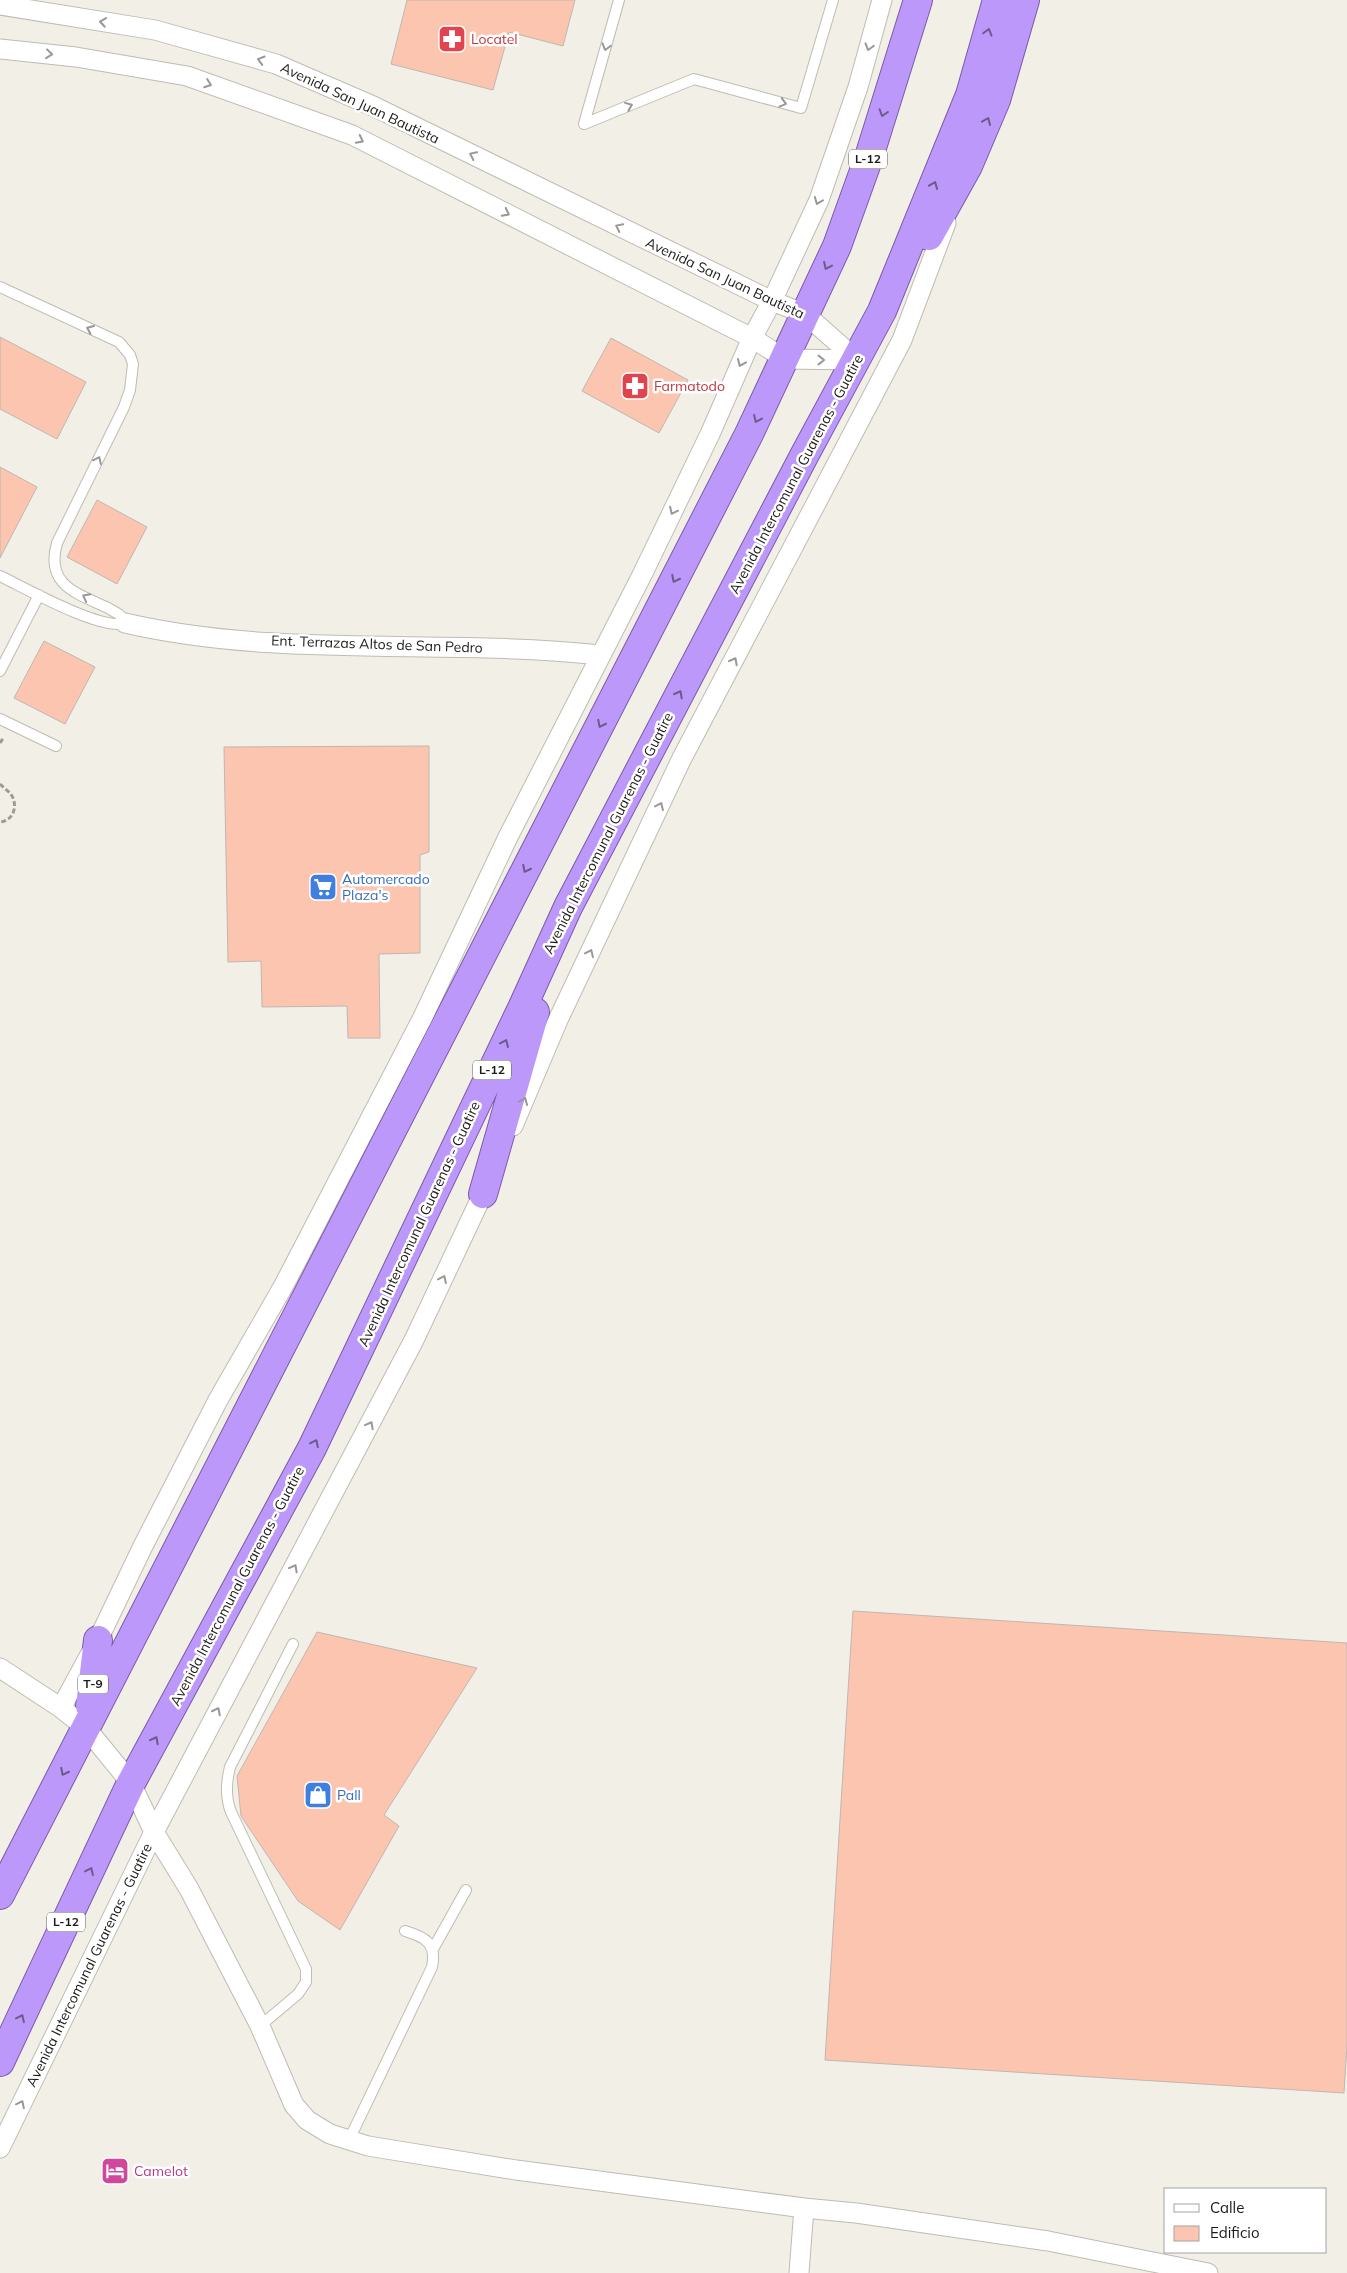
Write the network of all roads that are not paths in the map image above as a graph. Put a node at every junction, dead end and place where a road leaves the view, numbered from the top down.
1 (619, 0) edge
2 (833, 0) edge
3 (882, 0) edge
4 (912, 0) edge
5 (918, 0) edge
6 (997, 0) edge
7 (1025, 0) edge
8 (0, 5) edge
9 (908, 33) junction
10 (0, 49) edge
11 (968, 166) junction
12 (0, 288) edge
13 (772, 301) junction
14 (882, 311) junction
15 (806, 314) junction
16 (752, 338) junction
17 (785, 359) junction
18 (856, 360) junction
19 (0, 576) edge
20 (39, 595) junction
21 (125, 623) junction
22 (600, 655) junction
23 (0, 671) edge
24 (0, 719) edge
25 (56, 746) dead end
26 (568, 907) junction
27 (483, 1194) junction
28 (98, 1640) junction
29 (293, 1644) dead end
30 (0, 1668) edge
31 (61, 1708) junction
32 (86, 1728) junction
33 (132, 1783) junction
34 (154, 1832) junction
35 (466, 1890) dead end
36 (0, 1895) edge
37 (405, 1931) dead end
38 (433, 1950) junction
39 (260, 2026) junction
40 (0, 2062) edge
41 (349, 2140) junction
42 (0, 2148) edge
43 (804, 2208) junction
44 (799, 2273) edge
45 (1208, 2273) edge

1 -> 2 lane
3 -> 13 street, L-12
4 - 9 highway
5 - 9 highway, L-12
14 -> 6 highway, Avenida Intercomunal Guarenas - Guatire / L-12
11 -> 7 highway
13 -> 8 street, Avenida San Juan Bautista
9 -> 15 highway, L-12
10 -> 16 street
11 - 14 highway
27 -> 11 street, Avenida Intercomunal Guarenas - Guatire / L-12
21 -> 12 lane
13 - 15 street, Avenida San Juan Bautista
13 - 16 street, L-12
14 - 18 highway, Avenida Intercomunal Guarenas - Guatire / L-12
15 - 17 highway, L-12
15 - 18 street, Avenida San Juan Bautista
16 - 17 street
16 -> 22 street, L-12
17 -> 18 street
17 -> 32 highway, L-12
26 -> 18 highway, Avenida Intercomunal Guarenas - Guatire / L-12
19 - 20 lane
20 - 21 lane
20 - 23 lane
21 - 22 street, Ent. Terrazas Altos de San Pedro
22 - 28 street, L-12
24 - 25 lane
26 - 27 highway
33 -> 26 highway, Avenida Intercomunal Guarenas - Guatire / L-12
34 -> 27 street, Avenida Intercomunal Guarenas - Guatire / L-12
28 - 31 street, L-12
28 - 32 highway, T-9
29 - 39 lane
30 - 31 street
31 - 32 street
32 - 33 street
32 -> 36 highway, L-12
33 - 34 street
40 -> 33 highway, Avenida Intercomunal Guarenas - Guatire / L-12
34 - 39 street
42 -> 34 street, Avenida Intercomunal Guarenas - Guatire / L-12
35 - 38 lane
37 - 38 lane
38 - 41 lane
39 - 41 street
41 - 43 street
43 - 44 street
43 - 45 street

